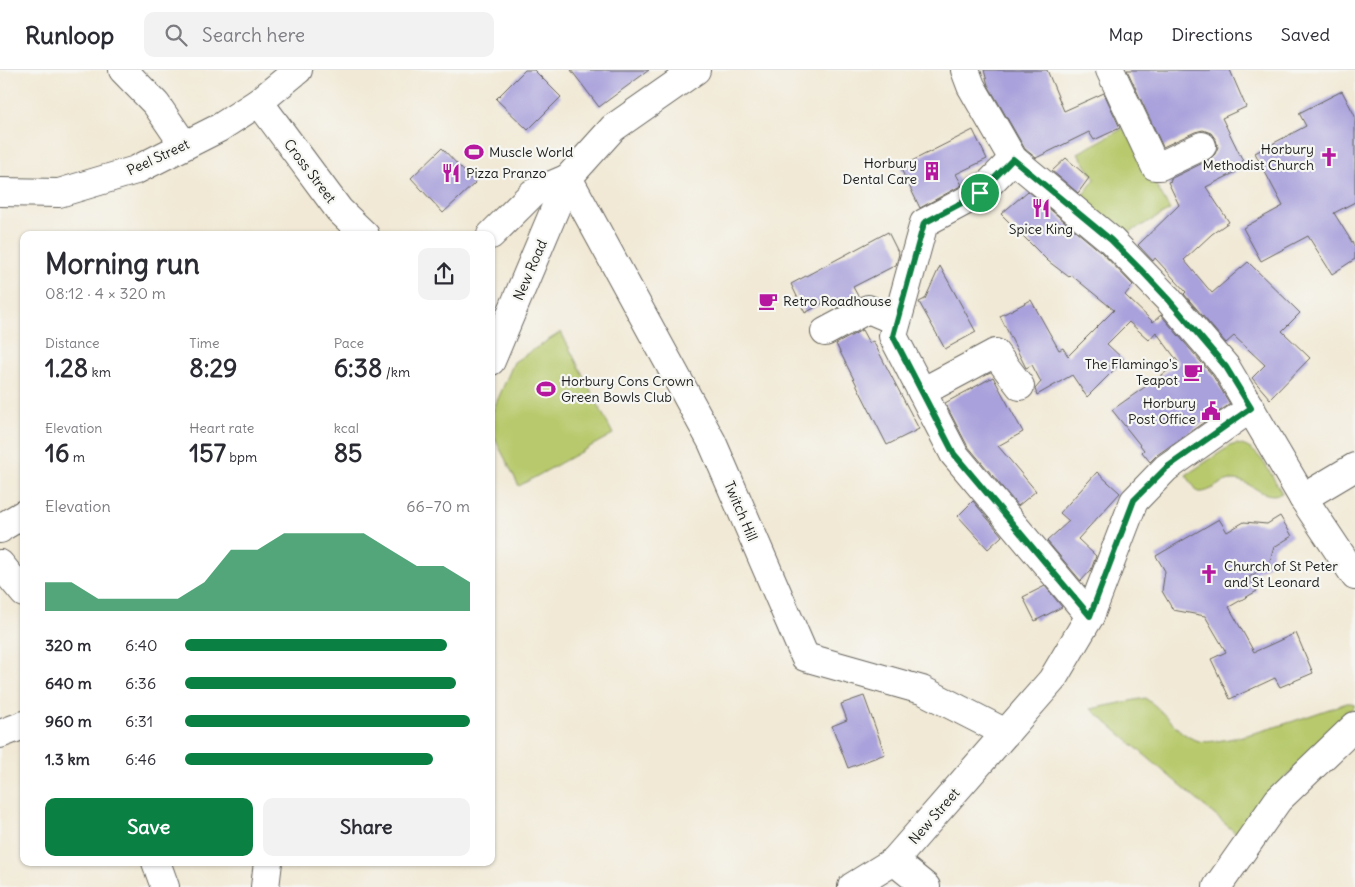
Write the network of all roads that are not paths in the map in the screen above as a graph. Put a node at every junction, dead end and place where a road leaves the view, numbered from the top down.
1 (123, 70) edge
2 (298, 70) edge
3 (696, 70) edge
4 (965, 70) edge
5 (1110, 70) edge
6 (259, 102) junction
7 (184, 145) junction
8 (1202, 146) dead end
9 (1013, 159) junction
10 (568, 178) junction
11 (0, 192) edge
12 (361, 231) edge
13 (495, 231) edge
14 (896, 321) junction
15 (825, 332) dead end
16 (495, 351) edge
17 (1020, 386) dead end
18 (922, 392) junction
19 (1251, 408) junction
20 (1355, 467) edge
21 (1303, 498) junction
22 (20, 516) edge
23 (0, 529) edge
24 (0, 564) edge
25 (1355, 576) edge
26 (20, 588) edge
27 (1090, 616) junction
28 (20, 726) edge
29 (1355, 726) edge
30 (1006, 733) junction
31 (0, 734) edge
32 (894, 861) junction
33 (157, 866) edge
34 (268, 866) edge
35 (165, 887) edge
36 (265, 887) edge
37 (852, 887) edge
38 (926, 887) edge
39 (1217, 887) edge

1 - 7 street
2 - 6 street, Peel Street
3 - 10 street
4 - 9 street
5 - 8 street
6 - 7 street, Peel Street
6 - 12 street, Cross Street
7 - 11 street, Peel Street
9 - 14 street
9 - 19 street
10 - 13 street
10 - 16 street, New Road
10 - 30 street, Twitch Hill
14 - 15 street
14 - 18 street
17 - 18 street
18 - 27 street
19 - 21 street
19 - 27 street, New Street
20 - 21 street
21 - 25 street
22 - 23 street
24 - 26 street
27 - 30 street, New Street
28 - 31 street
29 - 39 street
30 - 32 street, New Street
32 - 37 street, New Street
32 - 38 street
33 - 35 street
34 - 36 street

